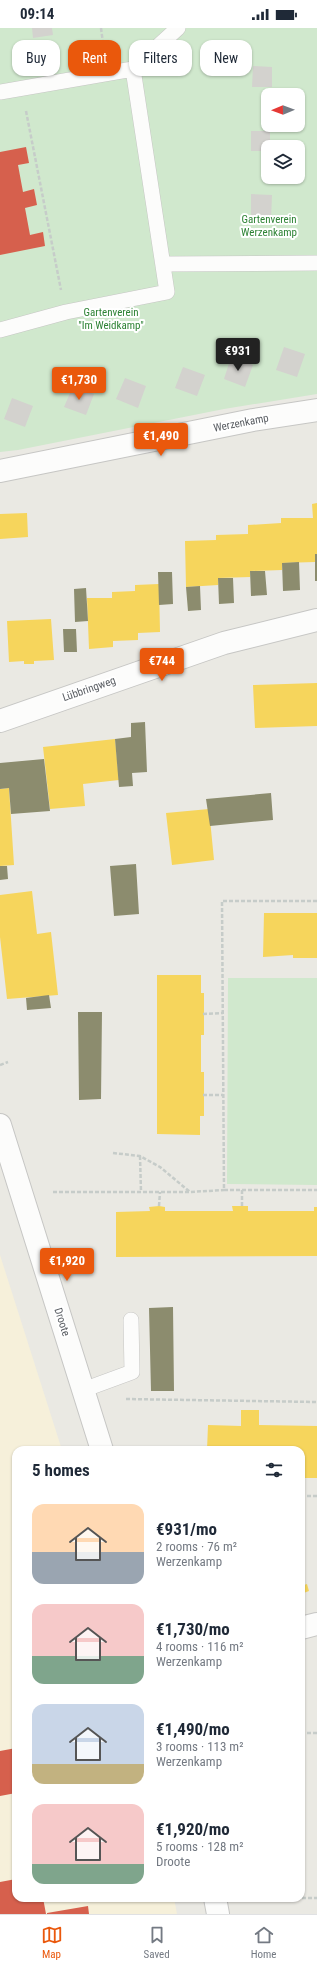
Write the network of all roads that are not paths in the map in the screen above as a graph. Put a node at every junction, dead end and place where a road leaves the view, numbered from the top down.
1 (178, 28) edge
2 (165, 40) edge
3 (129, 70) edge
4 (134, 76) edge
5 (0, 92) edge
6 (317, 263) edge
7 (163, 264) junction
8 (0, 330) edge
9 (317, 410) edge
10 (0, 471) edge
11 (317, 620) edge
12 (0, 721) edge
13 (0, 1125) edge
14 (131, 1320) dead end
15 (83, 1390) junction
16 (101, 1446) edge
17 (317, 1624) edge
18 (305, 1627) edge
19 (216, 1902) edge
20 (218, 1914) edge

1 - 2 lane
3 - 5 lane
4 - 7 lane
6 - 7 lane
7 - 8 lane
9 - 10 street, Werzenkamp
11 - 12 street, Lübbringweg
13 - 15 street, Droote
14 - 15 lane
15 - 16 street, Droote
17 - 18 street
19 - 20 street

